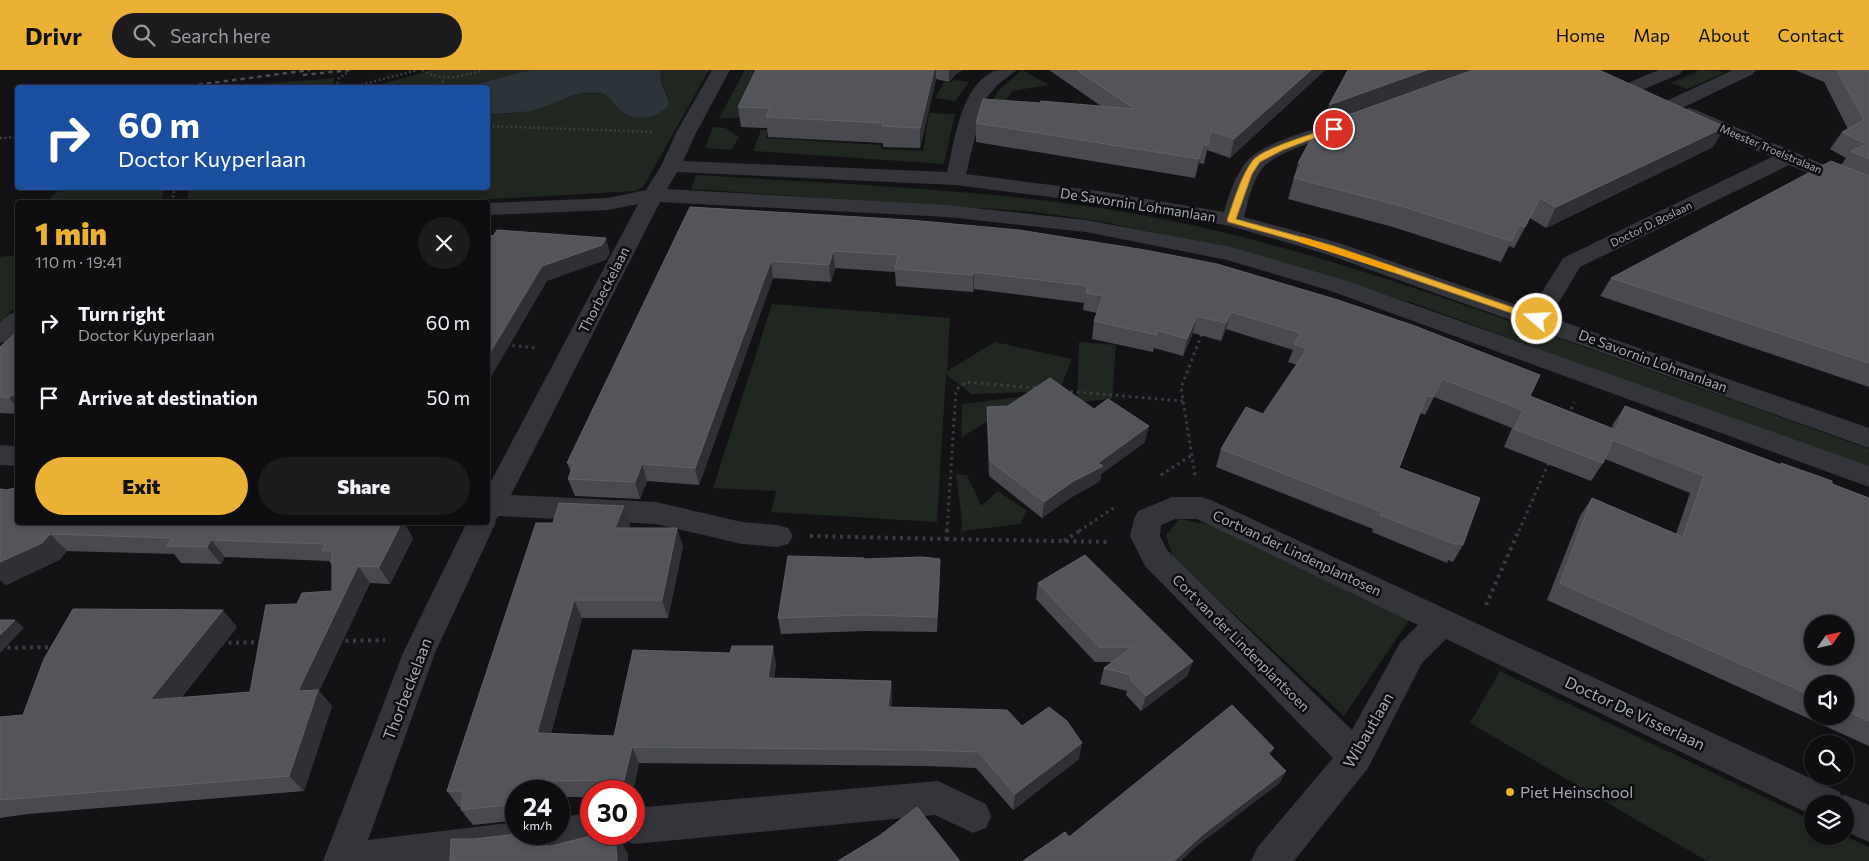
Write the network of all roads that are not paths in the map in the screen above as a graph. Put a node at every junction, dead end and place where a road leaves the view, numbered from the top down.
1 (721, 70) edge
2 (1008, 70) edge
3 (1674, 70) edge
4 (1747, 70) edge
5 (1671, 106) junction
6 (1361, 119) edge
7 (1789, 157) junction
8 (671, 166) junction
9 (956, 180) junction
10 (1869, 192) edge
11 (653, 196) junction
12 (490, 209) edge
13 (1232, 220) junction
14 (1537, 319) junction
15 (15, 322) edge
16 (0, 335) edge
17 (1602, 342) junction
18 (1586, 374) junction
19 (1869, 438) edge
20 (0, 455) edge
21 (15, 456) edge
22 (497, 476) edge
23 (1869, 477) edge
24 (490, 502) edge
25 (490, 513) edge
26 (481, 525) edge
27 (1148, 530) joint
28 (778, 536) road end
29 (1457, 628) junction
30 (1356, 757) junction
31 (1808, 795) edge
32 (973, 816) dead end
33 (1854, 816) edge
34 (1869, 824) edge
35 (645, 825) edge
36 (580, 832) edge
37 (344, 861) edge
38 (1270, 861) edge

1 - 8 street, Thorbeckelaan
2 - 9 street
3 - 5 street, Meester Troelstralaan
4 - 5 street
5 - 7 street, Meester Troelstralaan
6 - 13 street
7 - 10 street, Meester Troelstralaan
7 - 14 street, Doctor D. Boslaan
8 - 9 street, De Savornin Lohmanlaan
8 - 11 street, Thorbeckelaan
9 - 13 street, De Savornin Lohmanlaan
11 - 12 street, De Savornin Lohmanlaan
11 - 18 street, De Savornin Lohmanlaan
11 - 22 street, Thorbeckelaan
13 - 14 street, De Savornin Lohmanlaan
14 - 17 street, De Savornin Lohmanlaan
15 - 16 street
17 - 18 street
17 - 19 street, De Savornin Lohmanlaan
18 - 23 street, De Savornin Lohmanlaan
20 - 21 street
22 - 24 street, Thorbeckelaan
25 - 28 street
26 - 37 street, Thorbeckelaan
27 - 29 street, Cortvan der Lindenplantosen
27 - 30 street, Cort van der Lindenplantsoen
29 - 30 street, Wibautlaan
29 - 31 street, Doctor De Visserlaan
30 - 38 street, Wibautlaan
32 - 35 street
33 - 34 street
36 - 37 street

